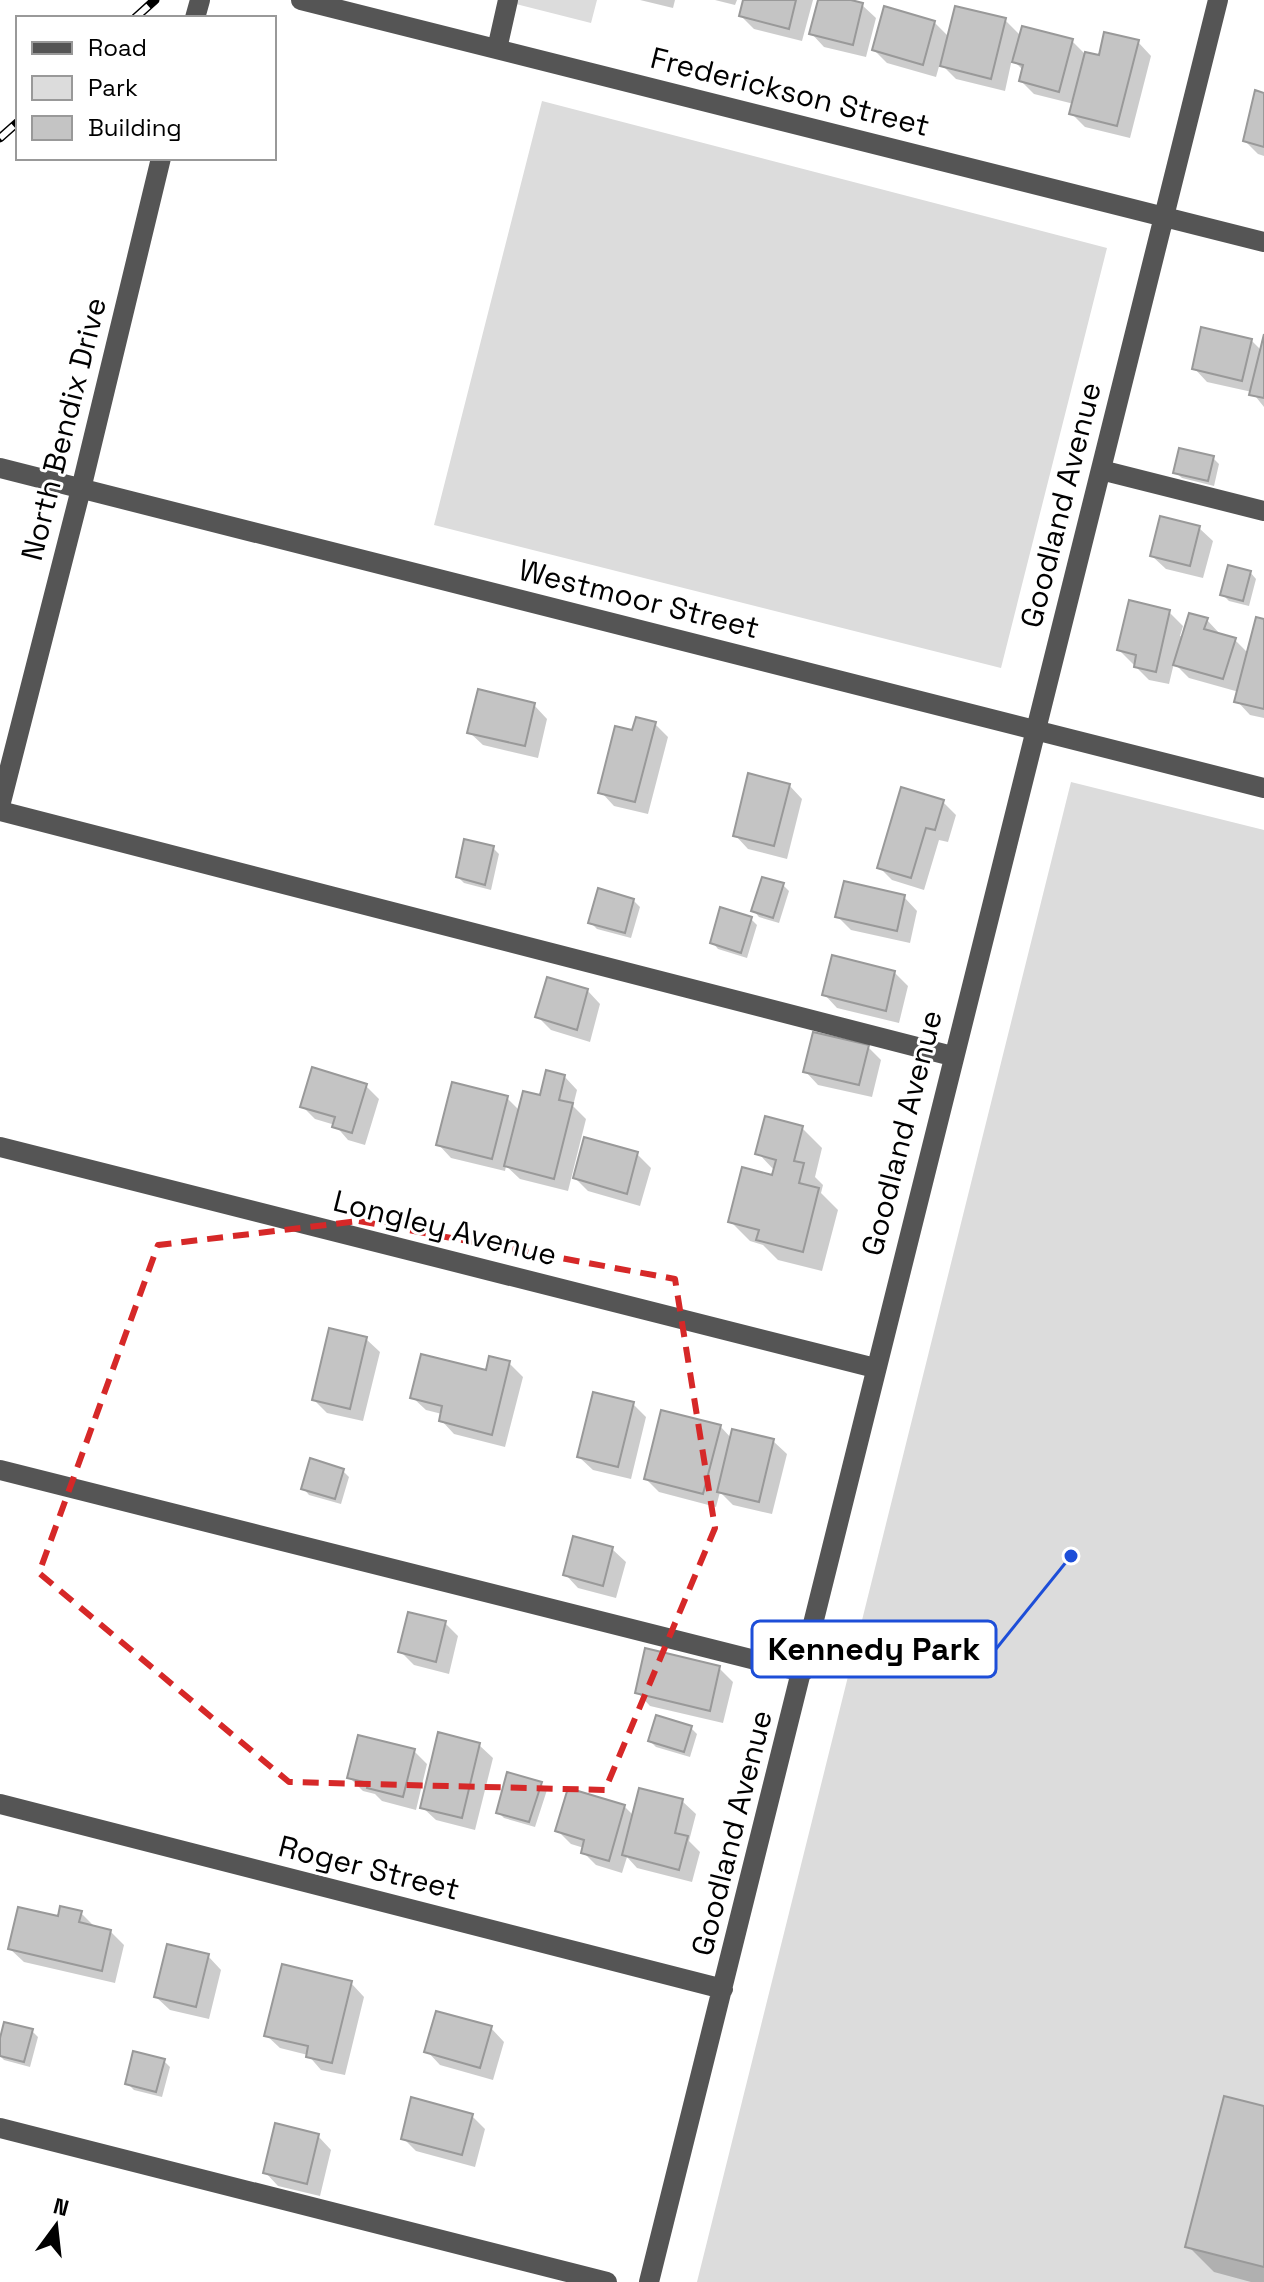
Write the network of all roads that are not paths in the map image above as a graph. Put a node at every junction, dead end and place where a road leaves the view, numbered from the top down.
1 (301, 0) edge
2 (508, 0) edge
3 (1218, 0) edge
4 (497, 49) junction
5 (161, 160) edge
6 (1163, 217) junction
7 (1264, 242) edge
8 (0, 468) edge
9 (1101, 470) junction
10 (81, 489) junction
11 (1264, 511) edge
12 (1035, 731) junction
13 (1264, 788) edge
14 (0, 808) edge
15 (952, 1056) junction
16 (0, 1147) edge
17 (875, 1368) junction
18 (0, 1470) edge
19 (803, 1672) junction
20 (0, 1804) edge
21 (723, 1989) junction
22 (0, 2128) edge
23 (607, 2282) edge
24 (649, 2282) edge

1 - 4 street, Frederickson Street
2 - 4 street
3 - 6 street, Goodland Avenue
4 - 6 street, Frederickson Street
5 - 10 street, North Bendix Drive
6 - 7 street, Frederickson Street
6 - 9 street, Goodland Avenue
8 - 10 street, Westmoor Street
9 - 11 street
9 - 12 street, Goodland Avenue
10 - 12 street, Westmoor Street
10 - 14 street, North Bendix Drive
12 - 13 street, Westmoor Street
12 - 15 street, Goodland Avenue
14 - 15 street
15 - 17 street, Goodland Avenue
16 - 17 street, Longley Avenue
17 - 19 street, Goodland Avenue
18 - 19 street
19 - 21 street, Goodland Avenue
20 - 21 street, Roger Street
21 - 24 street, Goodland Avenue
22 - 23 street

